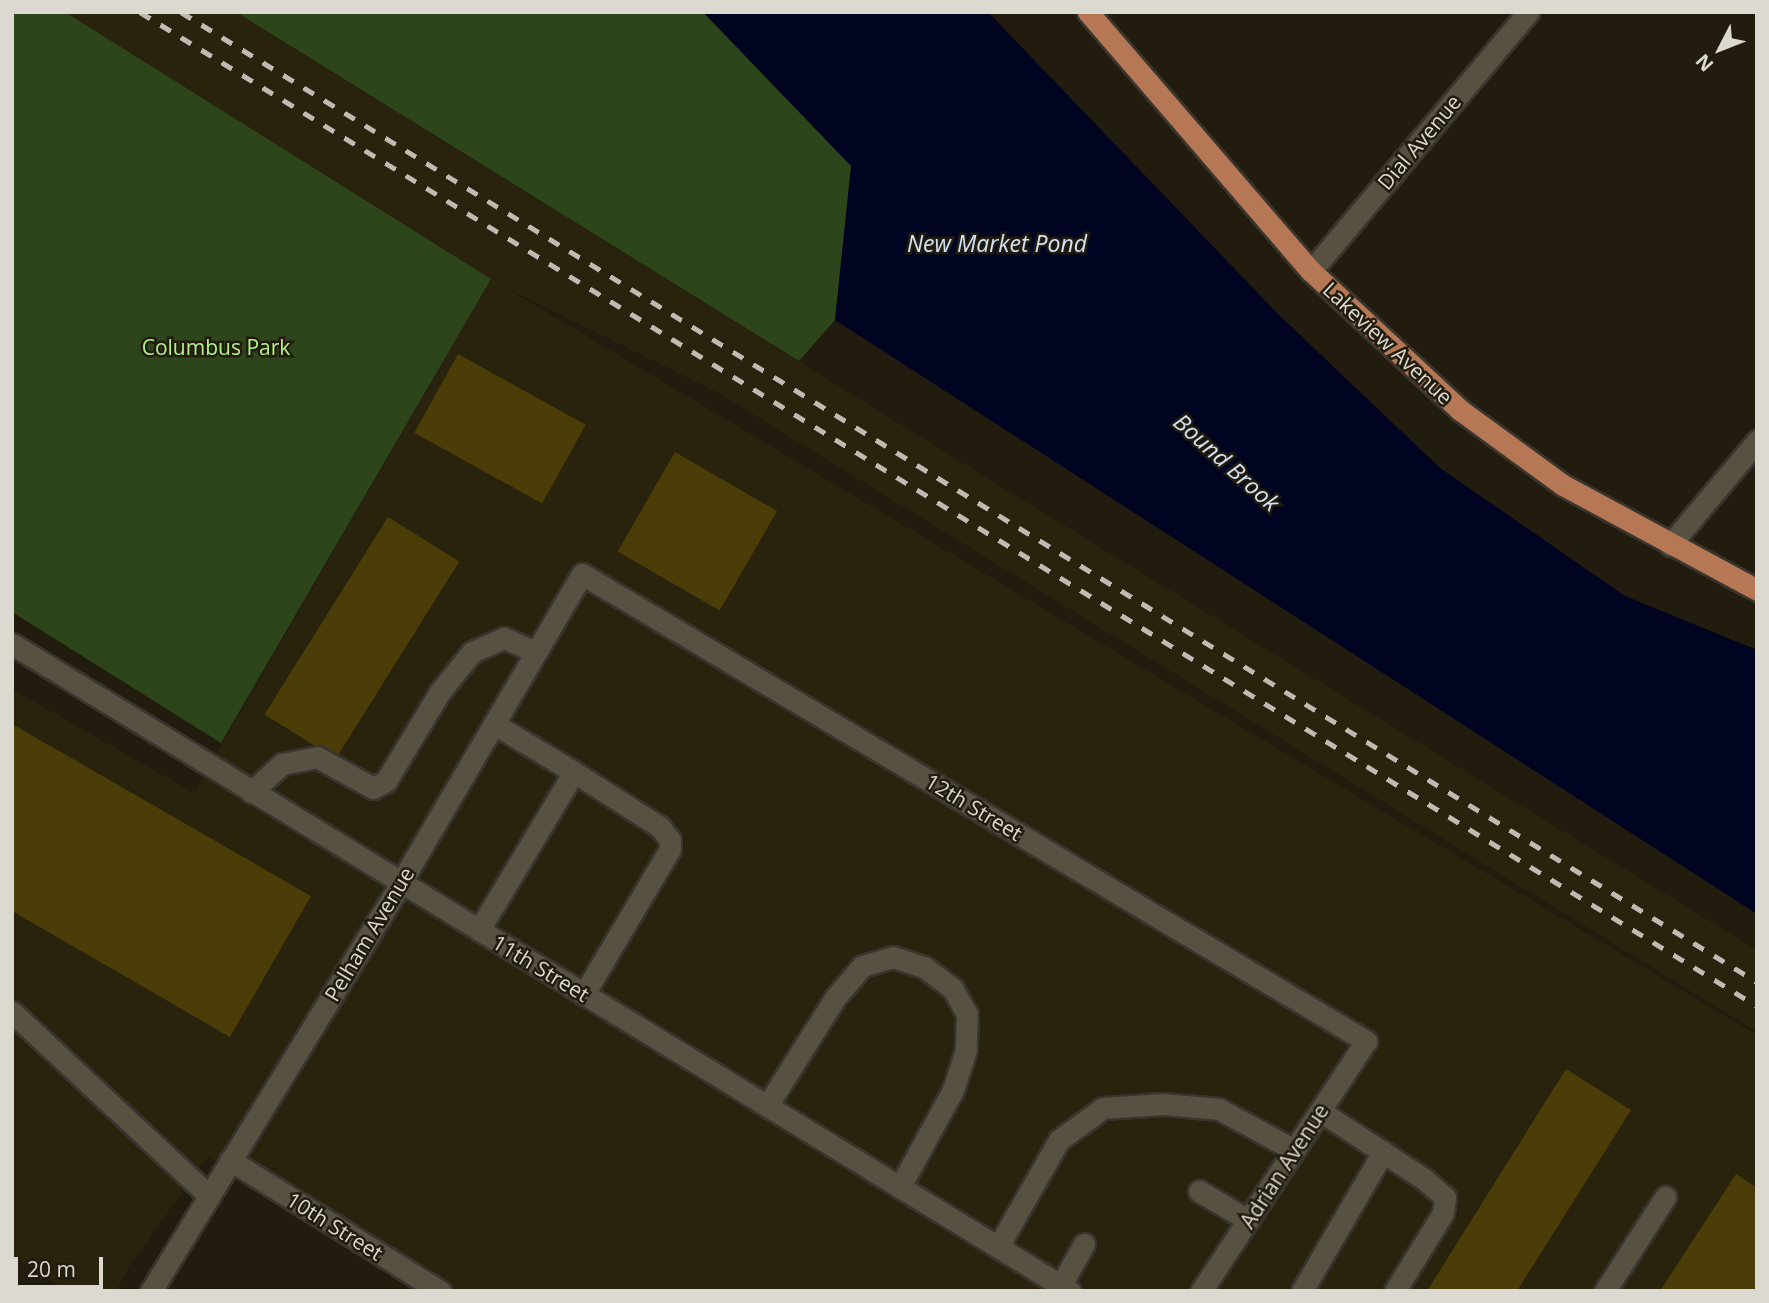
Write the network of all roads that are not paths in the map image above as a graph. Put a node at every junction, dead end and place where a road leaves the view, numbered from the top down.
1 (1088, 12) edge
2 (1528, 12) edge
3 (1311, 271) junction
4 (1757, 442) edge
5 (1670, 545) junction
6 (582, 574) joint
7 (1757, 590) edge
8 (12, 644) edge
9 (537, 652) junction
10 (494, 724) junction
11 (575, 772) junction
12 (251, 792) junction
13 (400, 884) junction
14 (479, 930) junction
15 (584, 994) junction
16 (12, 1012) edge
17 (1366, 1041) joint
18 (767, 1106) junction
19 (1320, 1111) junction
20 (1294, 1150) junction
21 (1383, 1152) junction
22 (230, 1160) junction
23 (900, 1187) junction
24 (1199, 1191) dead end
25 (209, 1196) junction
26 (1665, 1197) dead end
27 (1248, 1220) junction
28 (1084, 1244) dead end
29 (998, 1247) junction
30 (1065, 1288) edge
31 (151, 1291) edge
32 (440, 1291) edge
33 (1201, 1291) edge
34 (1302, 1291) edge
35 (1395, 1291) edge
36 (1605, 1291) edge

1 - 3 main road, Lakeview Avenue
2 - 3 street, Dial Avenue
3 - 5 main road, Lakeview Avenue
4 - 5 street
5 - 7 main road, Lakeview Avenue
6 - 9 street, Pelham Avenue
6 - 17 street, 12th Street
8 - 12 street, 11th Street
9 - 10 street, Pelham Avenue
9 - 12 street
10 - 11 street
10 - 13 street, Pelham Avenue
11 - 14 street
11 - 15 street
12 - 13 street, 11th Street
13 - 14 street, 11th Street
13 - 22 street, Pelham Avenue
14 - 15 street, 11th Street
15 - 18 street, 11th Street
16 - 25 street
17 - 19 street, Adrian Avenue
18 - 23 street, 11th Street
18 - 23 street
19 - 20 street, Adrian Avenue
19 - 21 street
20 - 27 street, Adrian Avenue
20 - 29 street
21 - 34 street
21 - 35 street
22 - 25 street, Pelham Avenue
22 - 32 street, 10th Street
23 - 29 street, 11th Street
24 - 27 street
25 - 31 street, Pelham Avenue
26 - 36 street
27 - 33 street, Adrian Avenue
28 - 30 street
29 - 30 street, 11th Street

